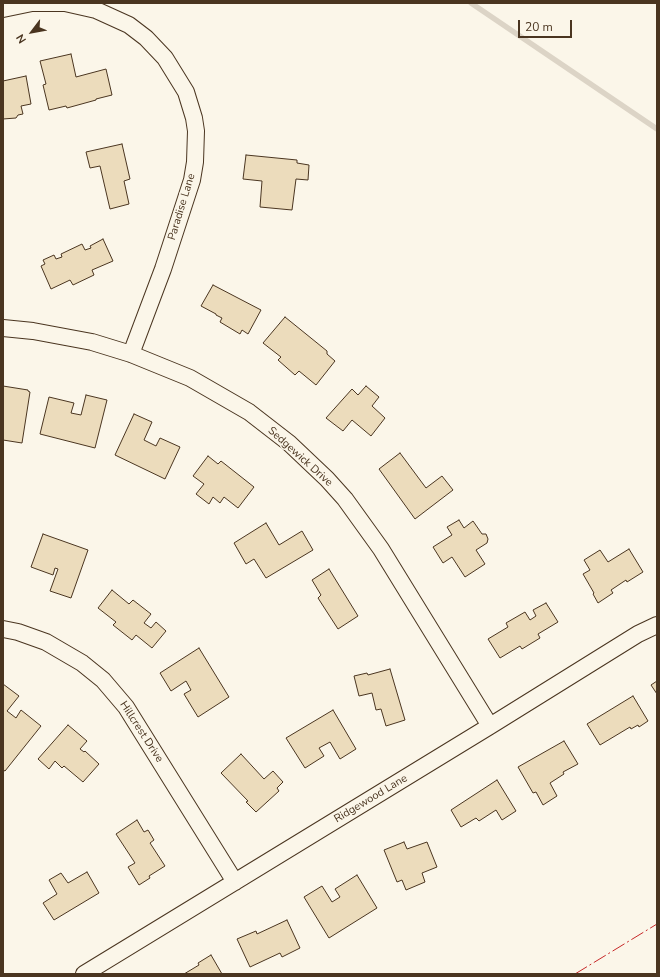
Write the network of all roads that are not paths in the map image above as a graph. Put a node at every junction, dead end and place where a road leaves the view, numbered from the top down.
1 (64, 3) edge
2 (3, 9) edge
3 (3, 328) edge
4 (132, 354) junction
5 (657, 625) edge
6 (3, 630) edge
7 (490, 726) junction
8 (235, 882) junction
9 (84, 974) edge

1 - 2 street, Paradise Lane
1 - 4 street, Paradise Lane
3 - 4 street, Sedgewick Drive
4 - 7 street, Sedgewick Drive
5 - 7 street, Ridgewood Lane
6 - 8 street, Hillcrest Drive
7 - 8 street, Ridgewood Lane
8 - 9 street, Ridgewood Lane

